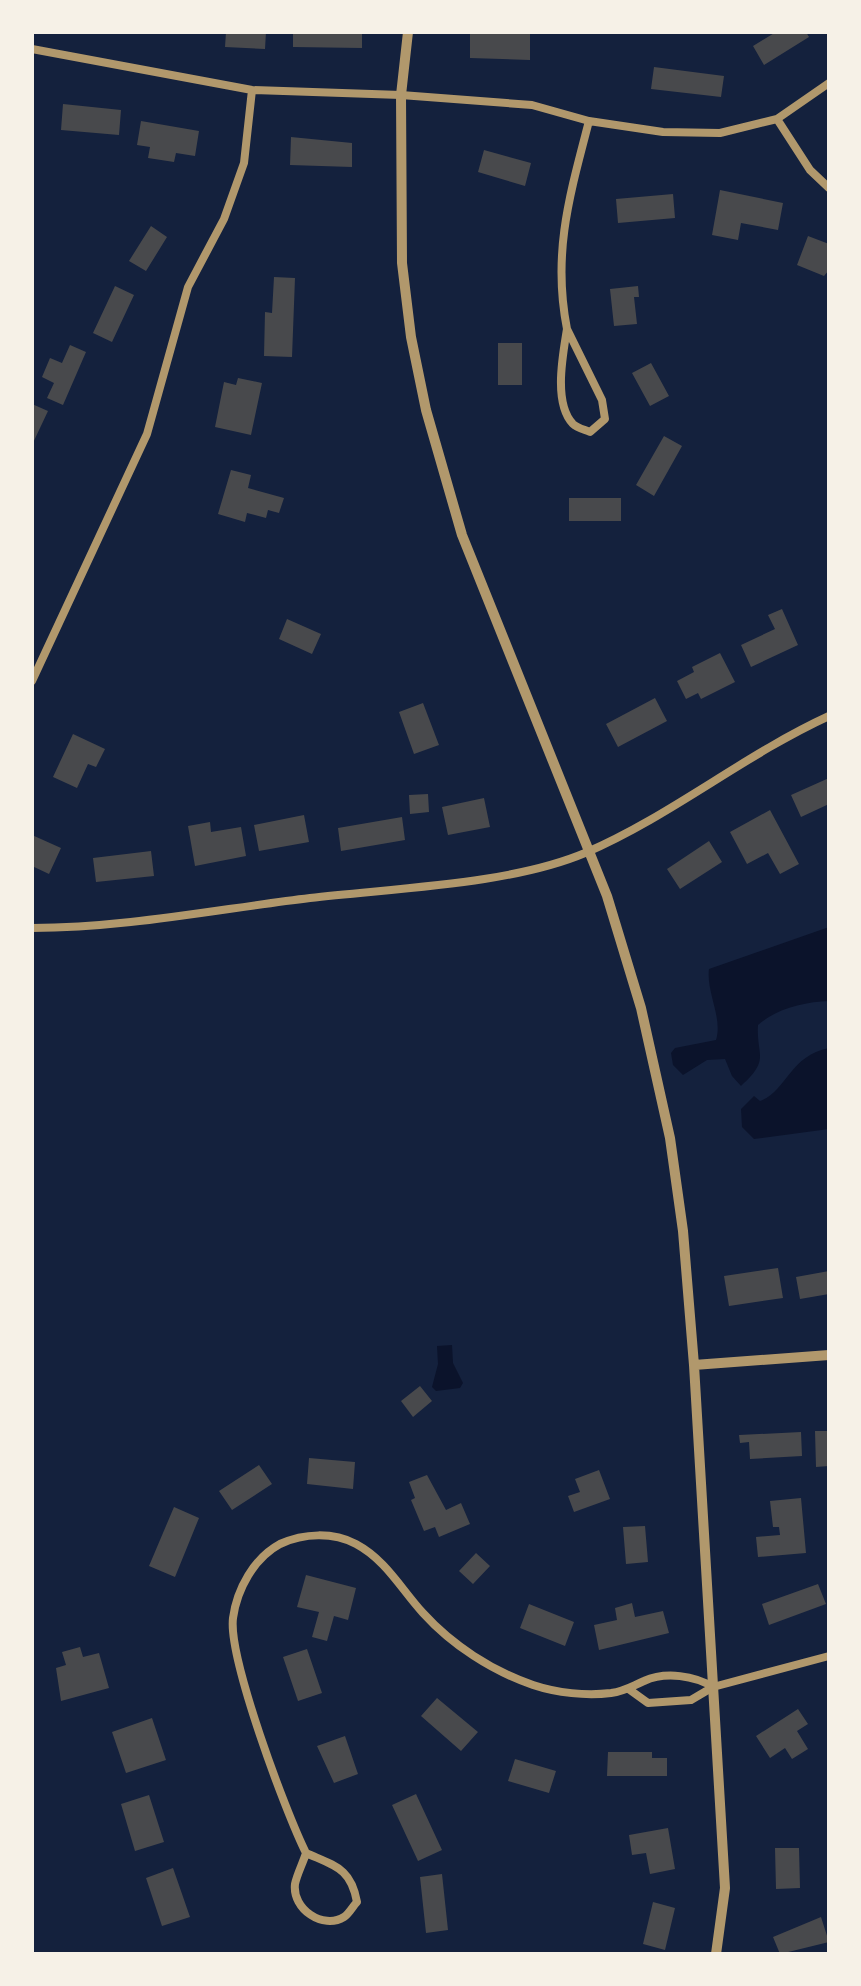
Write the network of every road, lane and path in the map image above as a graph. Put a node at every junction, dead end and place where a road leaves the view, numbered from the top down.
1 (408, 32) edge
2 (32, 49) edge
3 (829, 83) edge
4 (252, 90) junction
5 (401, 95) junction
6 (777, 119) junction
7 (589, 121) junction
8 (829, 188) edge
9 (567, 329) junction
10 (32, 681) edge
11 (829, 716) edge
12 (588, 851) junction
13 (32, 928) edge
14 (829, 1355) edge
15 (694, 1365) junction
16 (829, 1656) edge
17 (713, 1687) junction
18 (630, 1690) junction
19 (306, 1853) junction
20 (716, 1954) edge

1 - 5 street
2 - 4 street
3 - 6 street
4 - 5 street
4 - 10 street
5 - 7 street
5 - 12 street
6 - 7 street
6 - 8 street
7 - 9 street
9 - 9 street
11 - 12 street
12 - 13 street
12 - 15 street
14 - 15 street
15 - 17 street
16 - 17 street
17 - 18 street
17 - 18 street
17 - 20 street
18 - 19 street
19 - 19 street

